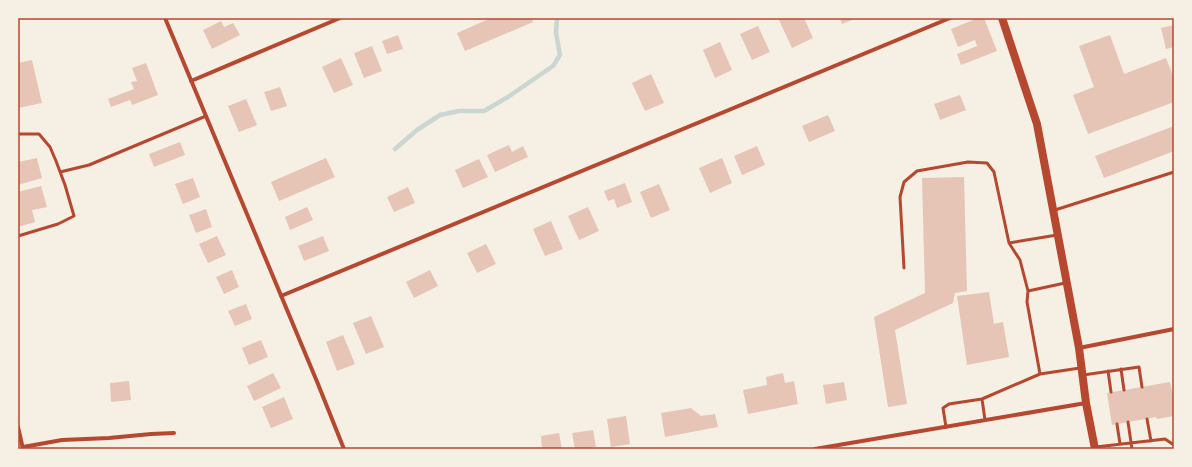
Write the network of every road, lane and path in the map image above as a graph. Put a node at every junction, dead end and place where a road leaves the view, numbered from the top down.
1 (165, 18) edge
2 (340, 18) edge
3 (950, 18) edge
4 (1002, 18) edge
5 (191, 81) junction
6 (206, 116) junction
7 (18, 134) edge
8 (60, 172) junction
9 (1174, 172) edge
10 (1053, 211) junction
11 (1057, 235) junction
12 (18, 236) edge
13 (1009, 243) junction
14 (904, 268) dead end
15 (1066, 282) junction
16 (1028, 291) junction
17 (281, 296) junction
18 (1174, 329) edge
19 (1079, 348) junction
20 (1121, 369) junction
21 (1082, 371) junction
22 (1108, 371) junction
23 (1040, 374) junction
24 (1142, 387) dead end
25 (1124, 390) dead end
26 (1111, 392) dead end
27 (982, 399) junction
28 (1086, 403) junction
29 (1148, 419) dead end
30 (985, 420) junction
31 (1128, 422) dead end
32 (1117, 424) dead end
33 (18, 427) edge
34 (946, 427) junction
35 (174, 433) dead end
36 (1150, 441) junction
37 (1131, 443) junction
38 (1120, 444) junction
39 (1174, 444) edge
40 (23, 448) edge
41 (825, 448) edge
42 (1095, 448) edge
43 (344, 449) edge
44 (814, 449) edge
45 (1132, 449) edge

1 - 5 street
2 - 5 street
3 - 17 street
4 - 10 main road
5 - 6 street
6 - 8 lane
6 - 17 street
7 - 8 lane
8 - 12 lane
9 - 10 lane
10 - 11 main road
11 - 13 lane
11 - 15 main road
13 - 14 lane
13 - 16 lane
15 - 16 lane
15 - 19 main road
16 - 23 lane
17 - 43 street
18 - 19 street
19 - 21 main road
20 - 22 lane
20 - 24 lane
20 - 25 lane
21 - 22 lane
21 - 23 lane
21 - 28 main road
22 - 26 lane
23 - 27 lane
27 - 30 lane
27 - 34 lane
28 - 30 street
28 - 42 main road
29 - 36 lane
30 - 34 street
31 - 37 lane
32 - 38 lane
33 - 40 street
34 - 41 street
35 - 40 street
36 - 37 lane
36 - 39 lane
37 - 38 lane
37 - 45 lane
38 - 42 lane
41 - 44 street

